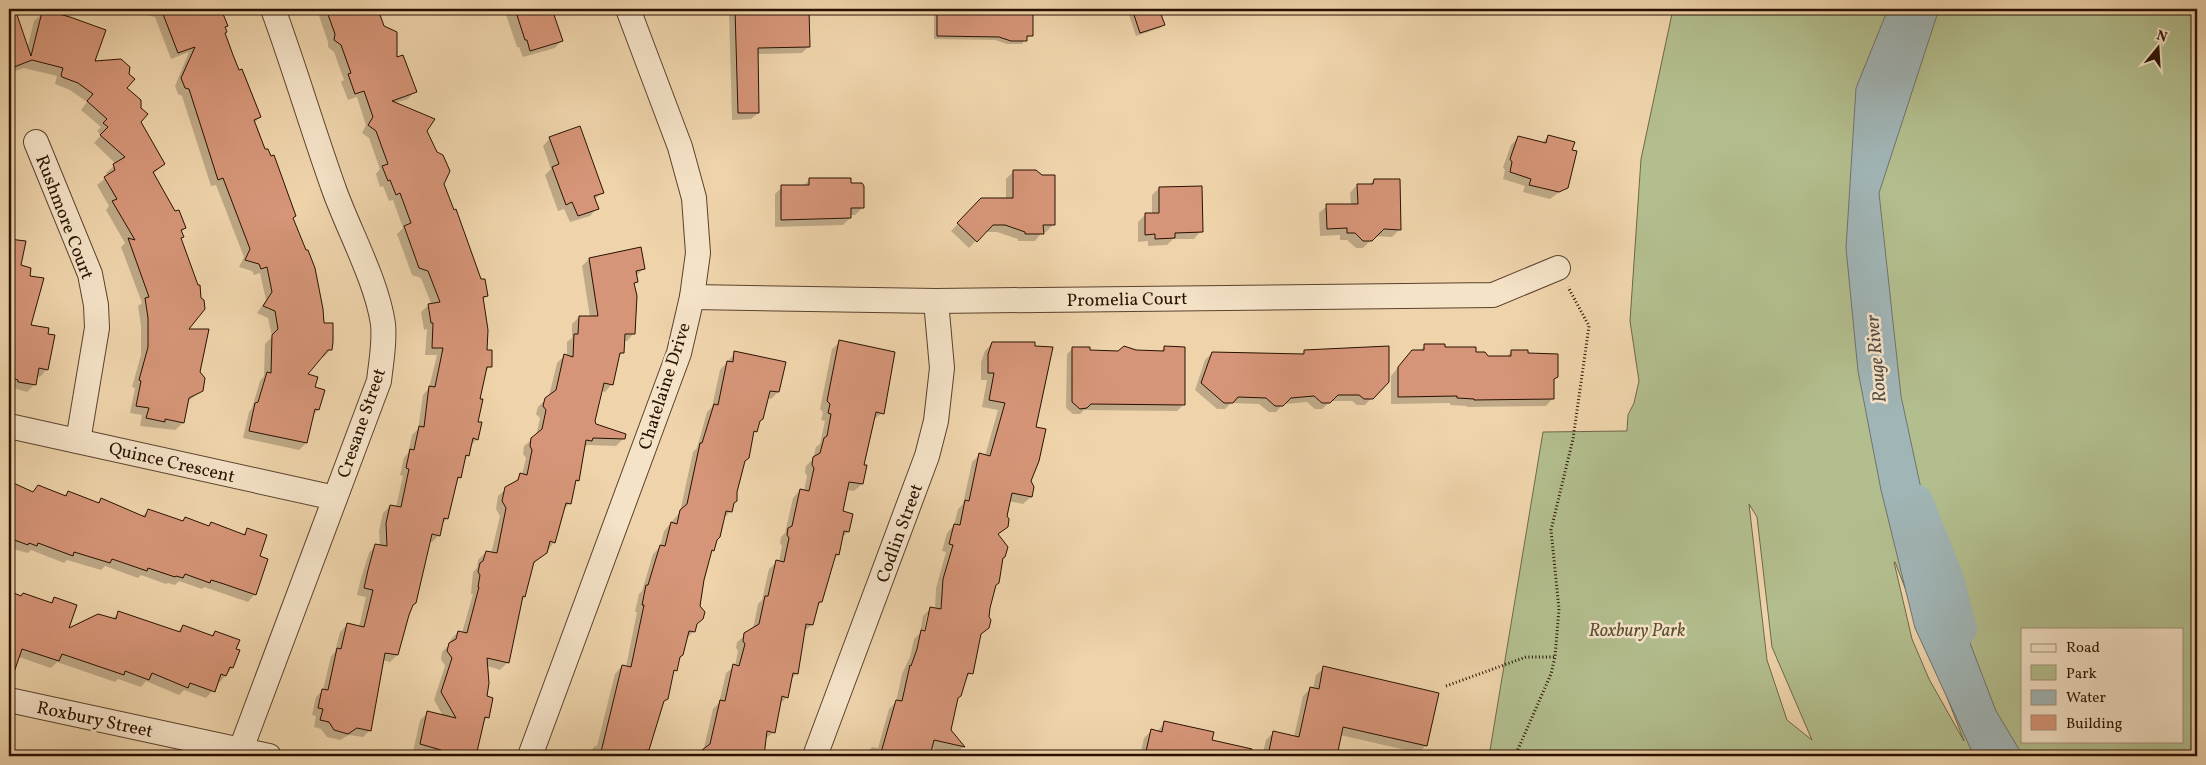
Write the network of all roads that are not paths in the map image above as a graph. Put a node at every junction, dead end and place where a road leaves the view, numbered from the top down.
1 (273, 9) edge
2 (628, 9) edge
3 (36, 142) dead end
4 (1558, 268) road end
5 (692, 297) junction
6 (936, 301) junction
7 (9, 426) edge
8 (78, 441) junction
9 (335, 498) junction
10 (9, 700) edge
11 (241, 749) junction
12 (269, 756) edge
13 (530, 756) edge
14 (816, 756) edge

1 - 9 street, Cresane Street
2 - 5 street, Chatelaine Drive
3 - 8 street, Rushmore Court
4 - 6 street, Promelia Court
5 - 6 street, Promelia Court
5 - 13 street, Chatelaine Drive
6 - 14 street, Codlin Street
7 - 8 street, Quince Crescent
8 - 9 street, Quince Crescent
9 - 11 street, Cresane Street
10 - 11 street, Roxbury Street
11 - 12 street, Roxbury Street

